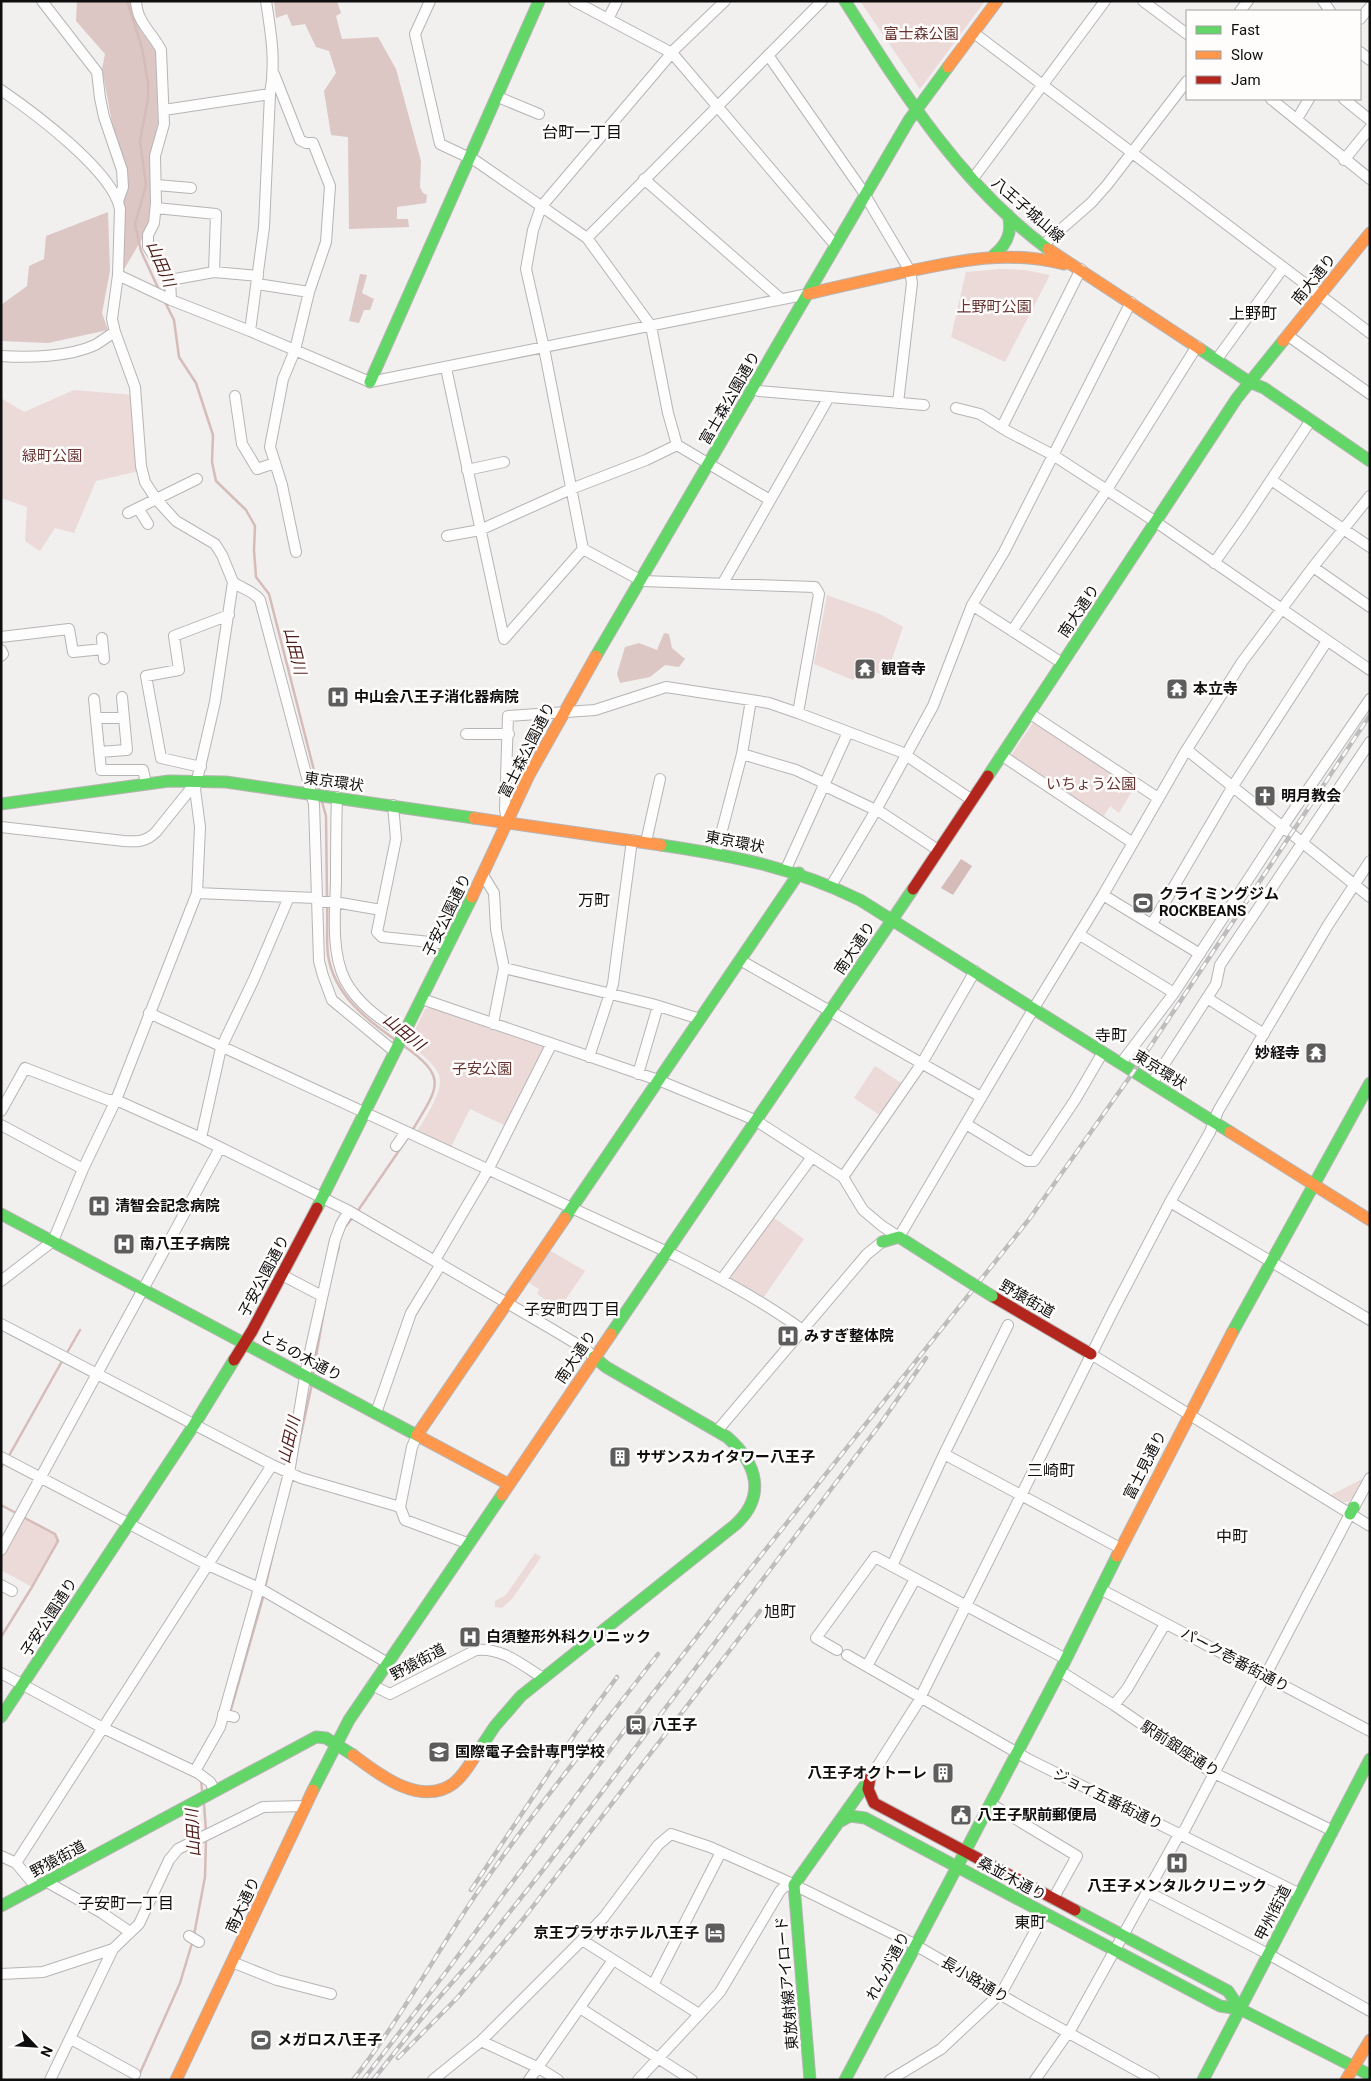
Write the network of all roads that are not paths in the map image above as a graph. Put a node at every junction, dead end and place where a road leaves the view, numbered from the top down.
1 (42, 1) edge
2 (136, 1) edge
3 (266, 1) edge
4 (430, 1) edge
5 (539, 1) edge
6 (574, 1) edge
7 (617, 1) edge
8 (725, 1) edge
9 (822, 1) edge
10 (844, 1) edge
11 (998, 1) edge
12 (1105, 1) edge
13 (1143, 1) edge
14 (1370, 7) edge
15 (1361, 18) edge
16 (608, 19) junction
17 (974, 33) junction
18 (1186, 33) edge
19 (672, 53) junction
20 (768, 55) junction
21 (274, 73) junction
22 (1186, 82) edge
23 (1043, 86) junction
24 (1, 90) edge
25 (270, 94) junction
26 (498, 96) junction
27 (1272, 100) edge
28 (1307, 100) edge
29 (1345, 100) edge
30 (717, 106) junction
31 (164, 110) junction
32 (916, 110) junction
33 (539, 114) dead end
34 (1297, 119) junction
35 (1370, 120) edge
36 (1370, 128) edge
37 (1132, 153) junction
38 (470, 158) junction
39 (1344, 160) junction
40 (644, 179) junction
41 (1370, 179) edge
42 (972, 180) junction
43 (157, 185) junction
44 (191, 188) dead end
45 (865, 196) junction
46 (118, 201) junction
47 (541, 207) junction
48 (156, 208) junction
49 (1008, 215) junction
50 (1370, 233) edge
51 (587, 238) junction
52 (1043, 245) junction
53 (836, 246) junction
54 (994, 255) junction
55 (1022, 255) junction
56 (1283, 268) junction
57 (1080, 269) junction
58 (910, 271) junction
59 (214, 272) junction
60 (118, 275) junction
61 (170, 280) junction
62 (258, 280) junction
63 (309, 292) junction
64 (808, 294) junction
65 (1320, 296) junction
66 (781, 299) junction
67 (171, 300) junction
68 (1131, 302) junction
69 (651, 326) junction
70 (250, 331) junction
71 (115, 332) junction
72 (1370, 333) edge
73 (1287, 335) junction
74 (1197, 346) junction
75 (544, 348) junction
76 (296, 350) junction
77 (1, 356) edge
78 (1217, 359) junction
79 (446, 368) junction
80 (370, 382) junction
81 (1249, 382) junction
82 (753, 388) junction
83 (1370, 394) edge
84 (235, 396) dead end
85 (829, 397) junction
86 (898, 403) junction
87 (924, 405) dead end
88 (956, 408) dead end
89 (1309, 424) junction
90 (1002, 427) junction
91 (677, 446) junction
92 (1053, 455) junction
93 (1370, 461) edge
94 (504, 462) dead end
95 (275, 463) junction
96 (709, 464) junction
97 (467, 470) junction
98 (1370, 470) edge
99 (197, 478) dead end
100 (1271, 480) junction
101 (571, 489) junction
102 (1106, 491) junction
103 (1370, 496) edge
104 (156, 498) junction
105 (770, 500) junction
106 (1156, 522) junction
107 (148, 524) dead end
108 (1343, 529) junction
109 (480, 530) junction
110 (447, 536) dead end
111 (1370, 547) edge
112 (583, 549) junction
113 (296, 552) dead end
114 (1214, 563) junction
115 (1313, 567) junction
116 (640, 581) junction
117 (233, 582) junction
118 (723, 584) junction
119 (972, 605) junction
120 (1370, 607) edge
121 (1282, 610) junction
122 (229, 614) junction
123 (1012, 631) junction
124 (1, 637) edge
125 (102, 638) dead end
126 (1327, 641) junction
127 (1, 650) edge
128 (1, 656) edge
129 (1062, 663) junction
130 (1370, 670) edge
131 (122, 697) dead end
132 (94, 699) dead end
133 (1370, 699) edge
134 (751, 700) junction
135 (563, 712) junction
136 (798, 713) junction
137 (1029, 713) junction
138 (96, 718) junction
139 (124, 718) junction
140 (848, 732) junction
141 (466, 734) dead end
142 (508, 734) junction
143 (1370, 742) edge
144 (1187, 750) junction
145 (99, 752) junction
146 (742, 754) junction
147 (907, 755) junction
148 (1001, 756) junction
149 (201, 767) junction
150 (660, 778) dead end
151 (198, 781) junction
152 (146, 783) junction
153 (823, 784) junction
154 (1233, 786) junction
155 (323, 795) junction
156 (1158, 798) junction
157 (972, 800) junction
158 (1, 804) edge
159 (393, 805) junction
160 (876, 810) junction
161 (507, 822) junction
162 (1283, 826) junction
163 (1, 827) edge
164 (632, 840) junction
165 (1303, 841) junction
166 (646, 842) junction
167 (1133, 843) junction
168 (938, 850) junction
169 (716, 853) junction
170 (1370, 861) edge
171 (786, 869) junction
172 (799, 874) junction
173 (482, 875) junction
174 (1354, 884) junction
175 (830, 886) junction
176 (198, 893) junction
177 (1103, 895) junction
178 (289, 897) junction
179 (1370, 897) edge
180 (317, 901) junction
181 (334, 902) junction
182 (381, 910) junction
183 (893, 919) junction
184 (1152, 924) junction
185 (1080, 935) junction
186 (449, 944) junction
187 (1200, 954) junction
188 (740, 960) junction
189 (504, 968) junction
190 (975, 971) junction
191 (610, 994) junction
192 (1174, 994) junction
193 (1207, 998) junction
194 (422, 999) junction
195 (658, 1006) junction
196 (1034, 1008) junction
197 (830, 1011) junction
198 (149, 1013) junction
199 (700, 1019) junction
200 (494, 1024) junction
201 (1264, 1034) junction
202 (400, 1043) junction
203 (551, 1045) junction
204 (221, 1048) junction
205 (1103, 1052) junction
206 (589, 1057) junction
207 (922, 1063) junction
208 (1121, 1063) junction
209 (638, 1074) junction
210 (658, 1080) junction
211 (1152, 1083) junction
212 (1370, 1083) edge
213 (981, 1097) junction
214 (116, 1100) junction
215 (1, 1112) edge
216 (365, 1114) junction
217 (755, 1120) junction
218 (1215, 1122) junction
219 (966, 1124) junction
220 (1, 1125) edge
221 (410, 1133) junction
222 (201, 1138) junction
223 (396, 1146) dead end
224 (220, 1148) junction
225 (812, 1157) junction
226 (83, 1169) junction
227 (488, 1170) junction
228 (843, 1178) junction
229 (1313, 1185) junction
230 (323, 1199) junction
231 (1170, 1202) junction
232 (570, 1209) junction
233 (1, 1214) edge
234 (353, 1214) junction
235 (1370, 1220) edge
236 (899, 1237) junction
237 (53, 1241) junction
238 (882, 1242) joint
239 (665, 1252) junction
240 (438, 1262) junction
241 (1270, 1262) junction
242 (282, 1275) junction
243 (722, 1280) junction
244 (1, 1281) edge
245 (144, 1289) junction
246 (322, 1296) junction
247 (507, 1303) junction
248 (1370, 1320) edge
249 (1, 1324) edge
250 (1008, 1326) dead end
251 (804, 1330) junction
252 (245, 1343) junction
253 (1091, 1354) junction
254 (594, 1357) junction
255 (97, 1374) junction
256 (309, 1378) junction
257 (376, 1413) junction
258 (1189, 1413) junction
259 (194, 1425) junction
260 (717, 1432) junction
261 (417, 1435) junction
262 (944, 1454) junction
263 (1, 1457) edge
264 (272, 1465) junction
265 (292, 1474) junction
266 (42, 1477) junction
267 (1370, 1478) edge
268 (508, 1484) junction
269 (1021, 1494) junction
270 (400, 1507) junction
271 (1351, 1512) junction
272 (129, 1524) junction
273 (1370, 1526) edge
274 (467, 1543) junction
275 (1120, 1548) junction
276 (1, 1550) edge
277 (208, 1565) junction
278 (892, 1566) junction
279 (915, 1579) junction
280 (1, 1585) edge
281 (1100, 1589) junction
282 (262, 1590) junction
283 (12, 1591) dead end
284 (965, 1606) junction
285 (1165, 1624) junction
286 (837, 1650) dead end
287 (847, 1655) dead end
288 (1066, 1660) junction
289 (386, 1662) junction
290 (867, 1666) junction
291 (1060, 1671) junction
292 (1, 1673) edge
293 (1264, 1676) junction
294 (544, 1678) junction
295 (22, 1684) junction
296 (372, 1684) junction
297 (920, 1697) junction
298 (1114, 1705) junction
299 (1, 1717) edge
300 (103, 1728) junction
301 (1370, 1732) edge
302 (336, 1743) junction
303 (1018, 1752) junction
304 (1370, 1759) edge
305 (1214, 1773) junction
306 (199, 1774) junction
307 (870, 1778) junction
308 (207, 1795) junction
309 (854, 1801) junction
310 (874, 1803) junction
311 (991, 1804) junction
312 (306, 1806) junction
313 (839, 1822) junction
314 (1332, 1831) junction
315 (1181, 1834) junction
316 (721, 1852) junction
317 (966, 1852) junction
318 (1, 1856) edge
319 (16, 1863) junction
320 (958, 1867) junction
321 (42, 1885) junction
322 (794, 1885) junction
323 (1148, 1892) junction
324 (1300, 1894) junction
325 (1053, 1899) junction
326 (1, 1906) edge
327 (1045, 1913) junction
328 (130, 1932) junction
329 (1123, 1936) junction
330 (582, 1940) junction
331 (916, 1945) junction
332 (113, 1950) junction
333 (1115, 1950) junction
334 (1268, 1954) junction
335 (612, 1960) junction
336 (232, 1962) junction
337 (1, 1974) edge
338 (653, 1985) junction
339 (331, 1994) dead end
340 (1000, 1994) junction
341 (580, 2008) junction
342 (1240, 2009) junction
343 (1370, 2011) edge
344 (699, 2014) junction
345 (1069, 2033) junction
346 (71, 2039) junction
347 (1370, 2040) edge
348 (481, 2042) junction
349 (658, 2057) junction
350 (1354, 2067) junction
351 (539, 2068) junction
352 (135, 2074) dead end
353 (1370, 2075) edge
354 (1152, 2079) edge
355 (50, 2080) edge
356 (176, 2080) edge
357 (433, 2080) edge
358 (529, 2080) edge
359 (558, 2080) edge
360 (638, 2080) edge
361 (692, 2080) edge
362 (810, 2080) edge
363 (845, 2080) edge
364 (890, 2080) edge
365 (1035, 2080) edge
366 (1203, 2080) edge
367 (1346, 2080) edge

1 - 46 street
2 - 31 street
3 - 21 street
4 - 38 street
5 - 26 main road
6 - 16 street
7 - 16 street
8 - 19 street
9 - 20 street
10 - 32 main road, 八王子城山線
11 - 17 main road, 富士森公園通り
12 - 23 street
13 - 18 street
14 - 15 street
16 - 19 street
17 - 23 street
17 - 32 main road, 富士森公園通り
19 - 30 street
19 - 47 street
20 - 30 street
20 - 45 street
21 - 25 street
21 - 63 street
22 - 37 street
23 - 37 street
23 - 42 street
24 - 46 street
25 - 31 street
25 - 62 street
26 - 33 street
26 - 38 main road
27 - 34 street
28 - 34 street
29 - 35 street
30 - 40 street
30 - 53 street
31 - 43 street
32 - 42 main road, 八王子城山線
32 - 45 main road, 富士森公園通り
34 - 39 street
36 - 39 street
37 - 52 street
37 - 56 street
38 - 47 street
38 - 80 main road
39 - 41 street
40 - 51 street
40 - 66 street
42 - 49 main road, 八王子城山線
43 - 44 street
43 - 48 street
45 - 53 main road, 富士森公園通り
45 - 58 street
46 - 60 street
47 - 51 street
47 - 75 street
48 - 59 street
48 - 61 street
49 - 52 main road, 八王子城山線
49 - 54 main road
50 - 65 main road, 南大通り
51 - 69 street
52 - 55 main road
52 - 57 main road, 八王子城山線
53 - 64 main road, 富士森公園通り
54 - 55 main road
54 - 58 main road
55 - 57 main road
56 - 65 street
56 - 78 street
57 - 68 main road, 八王子城山線
57 - 90 street
58 - 64 main road
58 - 86 street
59 - 61 street
59 - 62 street
60 - 67 street
60 - 71 street
61 - 67 street
62 - 63 street
62 - 70 street
63 - 76 street
64 - 66 street
64 - 82 main road, 富士森公園通り
65 - 72 street
65 - 73 main road, 南大通り
66 - 69 street
67 - 70 street
68 - 74 main road, 八王子城山線
68 - 92 street
69 - 75 street
69 - 91 street
70 - 76 street
71 - 77 street
71 - 104 street
73 - 81 main road, 南大通り
73 - 83 street
74 - 78 main road, 八王子城山線
74 - 102 street
75 - 79 street
75 - 101 street
76 - 80 street
76 - 95 street
78 - 81 main road, 八王子城山線
79 - 80 street
79 - 97 street
81 - 89 main road, 八王子城山線
81 - 106 main road, 南大通り
82 - 85 street
82 - 96 main road, 富士森公園通り
84 - 95 street
85 - 86 street
85 - 105 street
86 - 87 street
88 - 90 street
89 - 93 main road, 八王子城山線
89 - 98 main road, 八王子城山線
89 - 100 street
90 - 92 street
91 - 96 street
91 - 101 street
92 - 102 street
92 - 119 street
94 - 97 street
95 - 113 street
96 - 105 street
96 - 116 main road, 富士森公園通り
97 - 109 street
99 - 104 street
100 - 108 street
100 - 114 street
101 - 109 street
101 - 112 street
102 - 106 street
102 - 123 street
103 - 108 street
104 - 107 street
104 - 117 street
105 - 118 street
106 - 114 street
106 - 129 main road, 南大通り
108 - 111 street
108 - 115 street
109 - 110 street
109 - 112 street
112 - 116 street
114 - 121 street
115 - 120 street
115 - 121 street
116 - 118 street
116 - 135 main road, 富士森公園通り
117 - 122 street
117 - 155 street
118 - 136 street
119 - 123 street
119 - 147 street
121 - 126 street
121 - 144 street
122 - 149 street
122 - 149 street
123 - 129 street
124 - 125 street
126 - 130 street
126 - 154 street
127 - 128 street
129 - 137 main road, 南大通り
131 - 139 street
132 - 138 street
133 - 162 street
134 - 135 street
134 - 136 street
134 - 146 street
135 - 142 street
135 - 161 main road, 富士森公園通り
136 - 140 street
137 - 148 main road, 南大通り
137 - 156 street
138 - 139 street
138 - 145 street
139 - 145 street
140 - 147 street
140 - 153 street
141 - 142 street
142 - 161 street
143 - 165 street
144 - 154 street
144 - 156 street
145 - 152 street
146 - 153 street
146 - 169 street
147 - 157 street
147 - 160 street
148 - 157 main road, 南大通り
148 - 167 street
149 - 151 street
150 - 166 street
151 - 152 main road, 東京環状
151 - 155 main road, 東京環状
151 - 163 street
151 - 176 street
152 - 158 main road, 東京環状
153 - 160 street
153 - 171 street
154 - 162 street
154 - 184 street
155 - 159 main road, 東京環状
155 - 180 street
155 - 181 street
156 - 167 street
157 - 168 main road, 南大通り
159 - 161 main road, 東京環状
159 - 182 street
160 - 168 street
160 - 175 street
161 - 164 main road, 東京環状
161 - 173 main road, 子安公園通り
162 - 165 street
162 - 187 street
164 - 166 main road, 東京環状
164 - 191 street
165 - 174 street
165 - 193 street
166 - 169 main road, 東京環状
167 - 177 street
168 - 183 main road, 南大通り
169 - 171 main road, 東京環状
170 - 174 street
171 - 172 main road, 東京環状
172 - 175 main road, 東京環状
172 - 188 main road
173 - 186 main road, 子安公園通り
173 - 189 street
174 - 179 street
174 - 201 street
175 - 183 main road, 東京環状
176 - 178 street
176 - 198 street
177 - 184 street
177 - 185 street
178 - 180 street
178 - 204 street
180 - 181 street
180 - 202 street
181 - 182 street
181 - 202 street
182 - 186 street
183 - 190 main road, 東京環状
183 - 197 main road, 南大通り
184 - 187 street
185 - 192 street
185 - 196 street
186 - 194 main road, 子安公園通り
187 - 192 street
188 - 197 street
188 - 199 main road
189 - 191 street
189 - 200 street
190 - 196 main road, 東京環状
190 - 207 street
191 - 195 street
191 - 206 street
192 - 208 street
193 - 201 street
193 - 211 street
194 - 200 street
194 - 202 main road, 子安公園通り
195 - 199 street
195 - 209 street
196 - 205 main road, 東京環状
196 - 213 street
197 - 207 street
197 - 217 main road, 南大通り
198 - 204 street
198 - 214 street
199 - 210 main road
200 - 203 street
201 - 218 street
202 - 216 main road, 子安公園通り
203 - 206 street
203 - 227 street
204 - 216 street
204 - 222 street
205 - 208 main road, 東京環状
205 - 219 street
206 - 209 street
207 - 213 street
207 - 228 street
208 - 211 main road, 東京環状
209 - 210 street
210 - 217 street
210 - 232 main road
211 - 218 main road, 東京環状
212 - 229 main road, 富士見通り
213 - 219 street
214 - 215 street
214 - 222 street
214 - 226 street
216 - 221 street
216 - 230 main road, 子安公園通り
217 - 225 street
217 - 239 main road, 南大通り
218 - 229 main road, 東京環状
218 - 231 street
219 - 236 street
220 - 226 street
221 - 223 street
221 - 227 street
222 - 224 street
224 - 230 street
224 - 245 street
225 - 228 street
225 - 243 street
226 - 237 street
227 - 232 street
227 - 240 street
228 - 236 street
229 - 235 main road, 東京環状
229 - 241 main road, 富士見通り
230 - 234 street
230 - 242 main road, 子安公園通り
231 - 241 street
231 - 253 street
232 - 239 street
232 - 247 main road
233 - 237 main road, とちの木通り
234 - 240 street
234 - 246 street
236 - 238 main road
236 - 253 main road, 野猿街道, bridge
237 - 244 street
237 - 245 main road, とちの木通り
238 - 251 street
239 - 243 street
239 - 254 main road, 南大通り
240 - 247 street
240 - 257 street
241 - 248 street
241 - 258 main road, 富士見通り
242 - 246 street
242 - 252 main road, 子安公園通り
243 - 251 street
245 - 252 main road, とちの木通り
245 - 255 street
246 - 256 street
247 - 254 street
247 - 261 main road
249 - 255 street
250 - 262 street
251 - 260 street
252 - 256 main road, とちの木通り
252 - 259 main road, 子安公園通り
253 - 258 street, 野猿街道
253 - 269 street
254 - 260 main road
254 - 268 main road, 南大通り
255 - 259 street
255 - 266 street
256 - 257 main road, とちの木通り
256 - 265 street
257 - 261 main road, とちの木通り
258 - 271 street, 野猿街道
258 - 275 main road, 富士見通り
259 - 264 street
259 - 272 main road, 子安公園通り
260 - 294 main road
261 - 268 main road, とちの木通り
261 - 270 street
262 - 269 street
262 - 278 street
263 - 266 street
264 - 265 street
264 - 277 street
265 - 270 street
265 - 282 street
266 - 272 street
266 - 276 street
267 - 271 street
268 - 274 main road, 南大通り
269 - 275 street
269 - 284 street
270 - 274 street
271 - 273 street, 野猿街道
271 - 293 street
272 - 277 street
272 - 295 main road, 子安公園通り
274 - 289 main road, 南大通り
275 - 281 main road, 富士見通り
277 - 282 street
277 - 300 street
278 - 279 street
278 - 286 street
279 - 284 street
279 - 290 street
280 - 283 street
281 - 285 street, パーク壱番街通り
281 - 288 main road, 富士見通り
282 - 289 street
282 - 306 street
284 - 288 street
284 - 297 street
285 - 293 street, パーク壱番街通り
285 - 298 street
287 - 290 street, ジョイ五番街通り
288 - 291 main road, 富士見通り
289 - 296 main road, 南大通り
290 - 297 street, ジョイ五番街通り
291 - 298 street, 駅前銀座通り
291 - 303 main road, 富士見通り
292 - 295 street
293 - 301 street, パーク壱番街通り
293 - 305 street
294 - 296 street, 野猿街道
294 - 302 main road
295 - 299 main road, 子安公園通り
295 - 300 street
296 - 302 main road, 野猿街道
297 - 303 street, ジョイ五番街通り
297 - 307 street
298 - 305 street, 駅前銀座通り
300 - 306 street
300 - 319 street
302 - 308 main road, 野猿街道
302 - 312 main road, 南大通り
303 - 311 main road, 富士見通り
303 - 315 street, ジョイ五番街通り
304 - 314 main road, 甲州街道
305 - 314 street, 駅前銀座通り
305 - 315 street
306 - 308 street
307 - 309 main road
307 - 310 main road
308 - 321 main road, 野猿街道
309 - 310 main road
309 - 313 main road
310 - 317 main road, 桑並木通り
311 - 317 main road, 富士見通り
311 - 325 street
312 - 328 street
312 - 336 main road, 南大通り
313 - 320 main road, 桑並木通り
313 - 322 main road
314 - 324 main road, 甲州街道
315 - 323 street
315 - 324 street, ジョイ五番街通り
316 - 322 street, 長小路通り
316 - 330 street, 長小路通り
316 - 338 street
317 - 320 main road, 富士見通り
317 - 325 main road, 桑並木通り
318 - 319 street
319 - 321 street
320 - 327 main road, 桑並木通り
320 - 331 main road, れんが通り
321 - 326 main road, 野猿街道
321 - 328 street
322 - 331 street, 長小路通り
322 - 344 street
322 - 362 main road, 東放射線アイロード
323 - 329 street
323 - 334 street
324 - 334 main road, 甲州街道
325 - 329 main road, 桑並木通り
327 - 333 main road, 桑並木通り
327 - 340 street
328 - 332 street
329 - 333 street
329 - 342 main road, 桑並木通り
330 - 335 street
330 - 348 street
331 - 340 street, 長小路通り
331 - 363 main road, れんが通り
332 - 337 street
332 - 346 street
333 - 342 main road, 桑並木通り
333 - 345 street
334 - 342 main road, 甲州街道
334 - 343 street
335 - 338 street
335 - 341 street
336 - 339 street
336 - 356 main road, 南大通り
338 - 344 street
340 - 345 street, 長小路通り
340 - 364 street
341 - 349 street
341 - 351 street
342 - 350 main road, 桑並木通り
342 - 366 main road, 甲州街道
344 - 349 street
345 - 354 street, 長小路通り
345 - 365 street
346 - 352 street
346 - 355 street
347 - 350 main road
348 - 351 street
348 - 357 street
349 - 360 street
349 - 361 street
350 - 353 main road, 桑並木通り
350 - 367 main road
351 - 358 street
351 - 359 street

